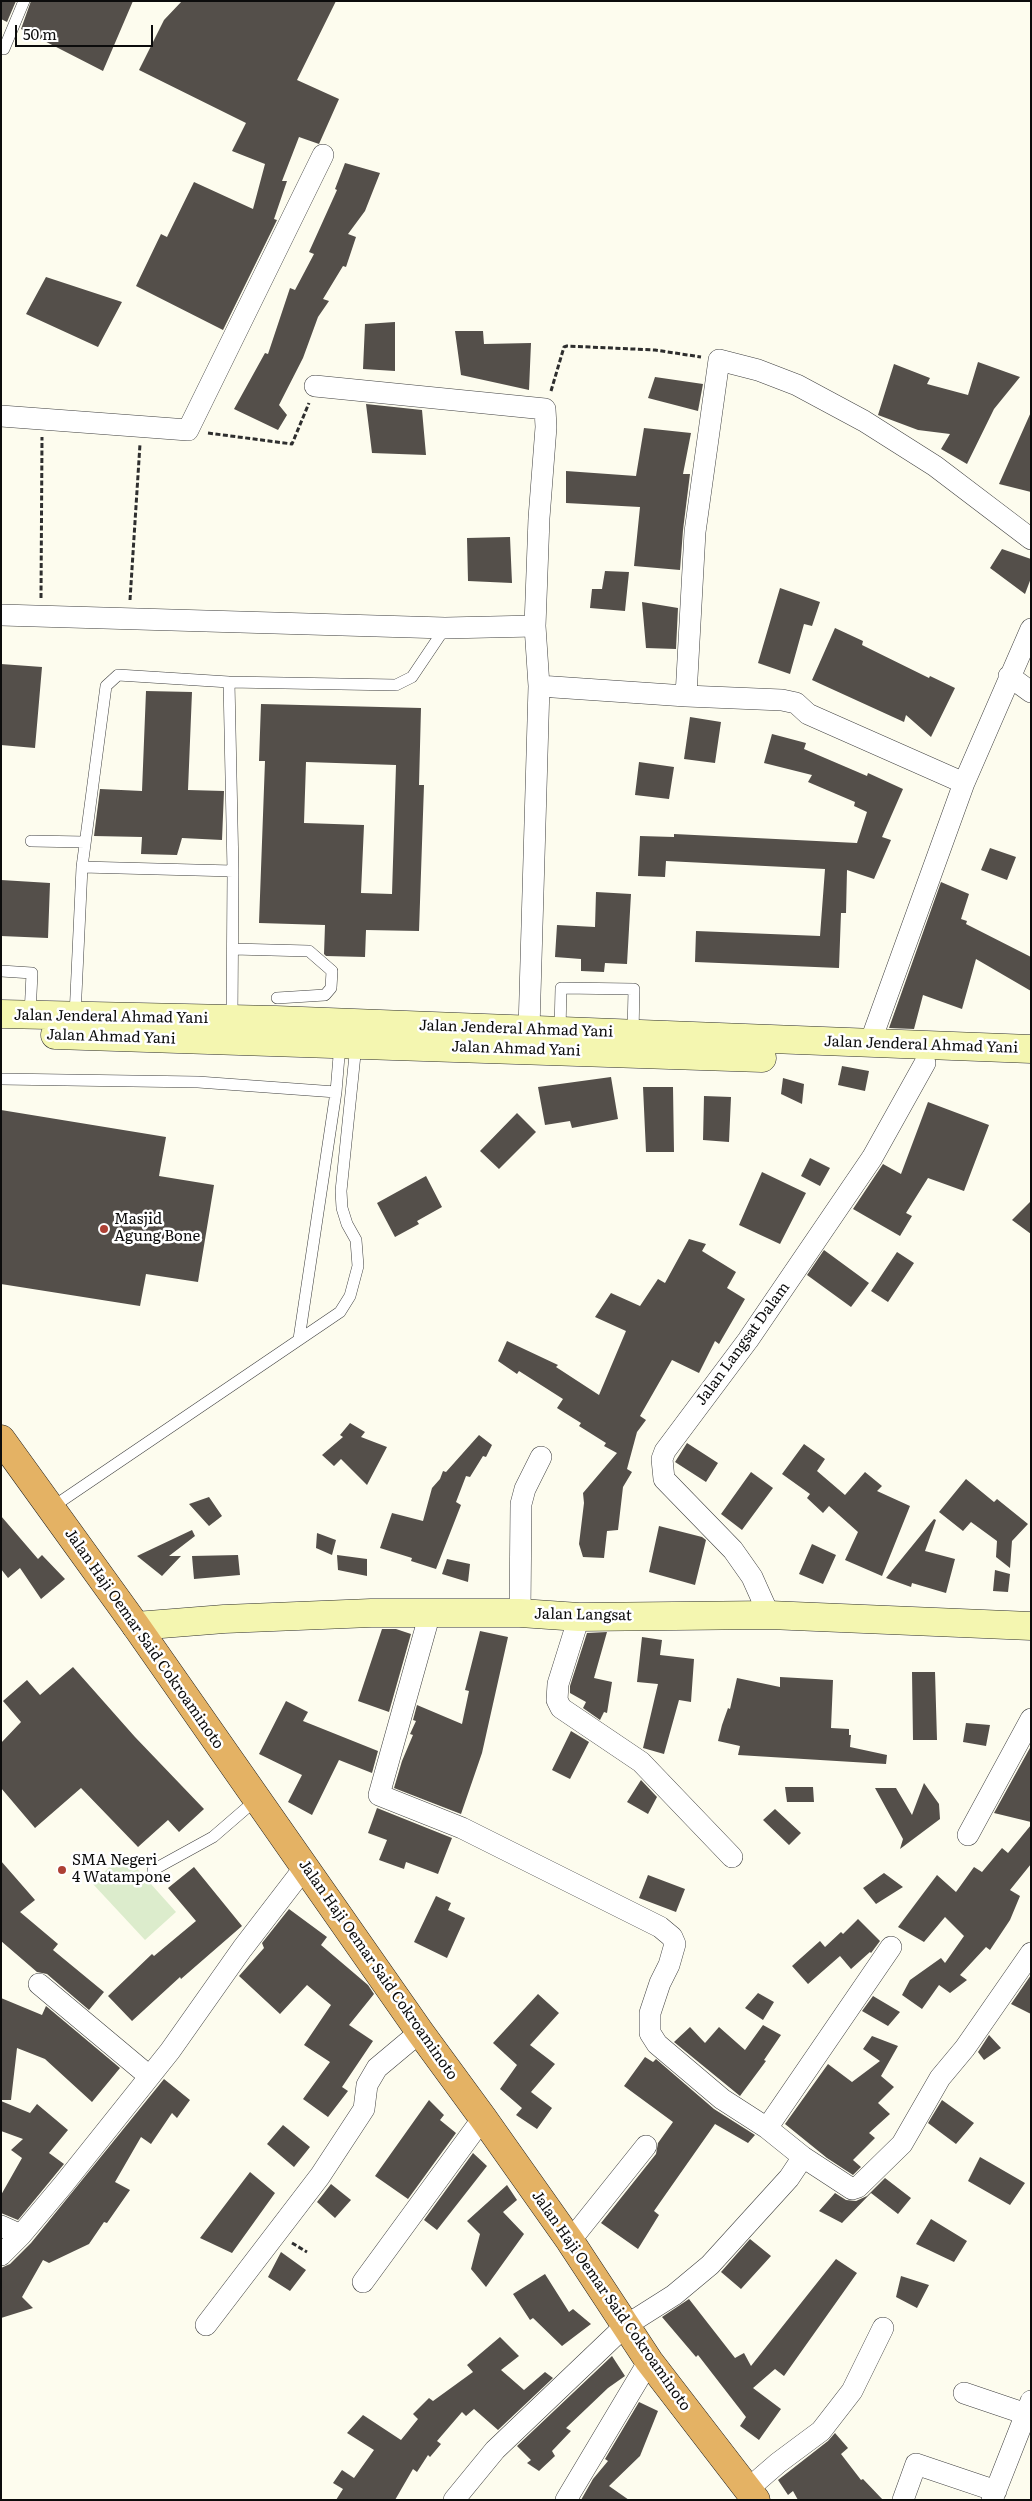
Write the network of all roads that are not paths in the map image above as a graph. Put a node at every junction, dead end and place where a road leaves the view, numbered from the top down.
1 (24, 1) edge
2 (4, 49) dead end
3 (324, 155) dead end
4 (315, 386) road end
5 (1, 416) edge
6 (1031, 539) edge
7 (1, 615) edge
8 (535, 626) junction
9 (444, 628) junction
10 (1031, 629) edge
11 (1008, 676) junction
12 (229, 682) junction
13 (539, 686) junction
14 (1031, 692) edge
15 (686, 696) junction
16 (964, 783) junction
17 (31, 841) dead end
18 (85, 842) junction
19 (82, 867) junction
20 (233, 871) junction
21 (233, 949) junction
22 (1, 972) edge
23 (1, 1014) edge
24 (30, 1015) junction
25 (276, 1020) junction
26 (75, 1026) junction
27 (529, 1029) junction
28 (232, 1030) junction
29 (560, 1031) junction
30 (1, 1033) edge
31 (633, 1034) junction
32 (348, 1043) junction
33 (870, 1043) junction
34 (1031, 1049) edge
35 (925, 1063) junction
36 (1031, 1068) edge
37 (1, 1079) edge
38 (336, 1092) junction
39 (299, 1339) junction
40 (1, 1439) edge
41 (541, 1457) dead end
42 (51, 1508) junction
43 (430, 1613) junction
44 (520, 1613) junction
45 (769, 1615) junction
46 (579, 1616) junction
47 (136, 1626) junction
48 (1031, 1626) edge
49 (1031, 1719) edge
50 (257, 1799) junction
51 (968, 1835) dead end
52 (732, 1856) dead end
53 (305, 1867) junction
54 (154, 1870) dead end
55 (891, 1947) dead end
56 (1031, 1953) edge
57 (40, 1984) dead end
58 (420, 2032) junction
59 (149, 2076) junction
60 (483, 2118) junction
61 (766, 2128) junction
62 (646, 2146) dead end
63 (803, 2157) junction
64 (1, 2226) edge
65 (21, 2235) junction
66 (570, 2241) junction
67 (1, 2255) edge
68 (363, 2282) dead end
69 (206, 2325) dead end
70 (625, 2326) junction
71 (883, 2328) dead end
72 (649, 2361) junction
73 (964, 2393) dead end
74 (1028, 2407) edge
75 (752, 2494) edge
76 (994, 2496) edge
77 (454, 2500) edge
78 (566, 2500) edge
79 (903, 2500) edge

1 - 2 lane
3 - 5 street
4 - 8 street
6 - 15 street
7 - 9 street
8 - 9 street
8 - 13 street
9 - 12 lane
10 - 11 street
11 - 14 street
11 - 16 street
12 - 18 lane
12 - 20 lane
13 - 15 street
13 - 27 street
15 - 16 street
16 - 33 street
17 - 18 lane
18 - 19 lane
19 - 20 lane
19 - 26 lane
20 - 21 lane
21 - 25 lane
21 - 28 lane
22 - 24 lane
23 - 24 main road, Jalan Jenderal Ahmad Yani
24 - 26 main road, Jalan Jenderal Ahmad Yani
25 - 27 main road, Jalan Jenderal Ahmad Yani
25 - 28 main road, Jalan Ahmad Yani
25 - 32 main road, Jalan Ahmad Yani
26 - 28 main road, Jalan Ahmad Yani
26 - 30 main road, Jalan Ahmad Yani
27 - 29 main road, Jalan Jenderal Ahmad Yani
29 - 31 main road, Jalan Jenderal Ahmad Yani
29 - 31 lane
31 - 33 main road, Jalan Jenderal Ahmad Yani
32 - 35 main road, Jalan Ahmad Yani
32 - 38 lane
32 - 39 lane
33 - 34 main road, Jalan Jenderal Ahmad Yani
35 - 36 main road, Jalan Ahmad Yani
35 - 45 street, Jalan Langsat Dalam
37 - 38 lane
38 - 39 lane
39 - 42 lane
40 - 42 highway, Jalan Haji Oemar Said Cokroaminoto
41 - 44 street
42 - 47 highway, Jalan Haji Oemar Said Cokroaminoto
43 - 44 main road, Jalan Langsat
43 - 47 main road, Jalan Langsat
43 - 61 street
44 - 46 main road, Jalan Langsat
45 - 46 main road, Jalan Langsat
45 - 48 main road, Jalan Langsat
46 - 52 street
47 - 50 highway, Jalan Haji Oemar Said Cokroaminoto
49 - 51 street
50 - 53 highway, Jalan Haji Oemar Said Cokroaminoto
50 - 54 lane
53 - 58 highway, Jalan Haji Oemar Said Cokroaminoto
53 - 59 street
55 - 61 street
56 - 63 street
57 - 59 street
58 - 60 highway, Jalan Haji Oemar Said Cokroaminoto
58 - 69 street
59 - 65 street
60 - 66 highway, Jalan Haji Oemar Said Cokroaminoto
60 - 68 street
61 - 63 street
62 - 66 street
63 - 70 street
64 - 65 street
65 - 67 street
66 - 70 highway, Jalan Haji Oemar Said Cokroaminoto
70 - 72 highway, Jalan Haji Oemar Said Cokroaminoto
70 - 77 street
71 - 75 street
72 - 75 highway, Jalan Haji Oemar Said Cokroaminoto
72 - 78 street
73 - 74 street
74 - 76 street
76 - 79 street

